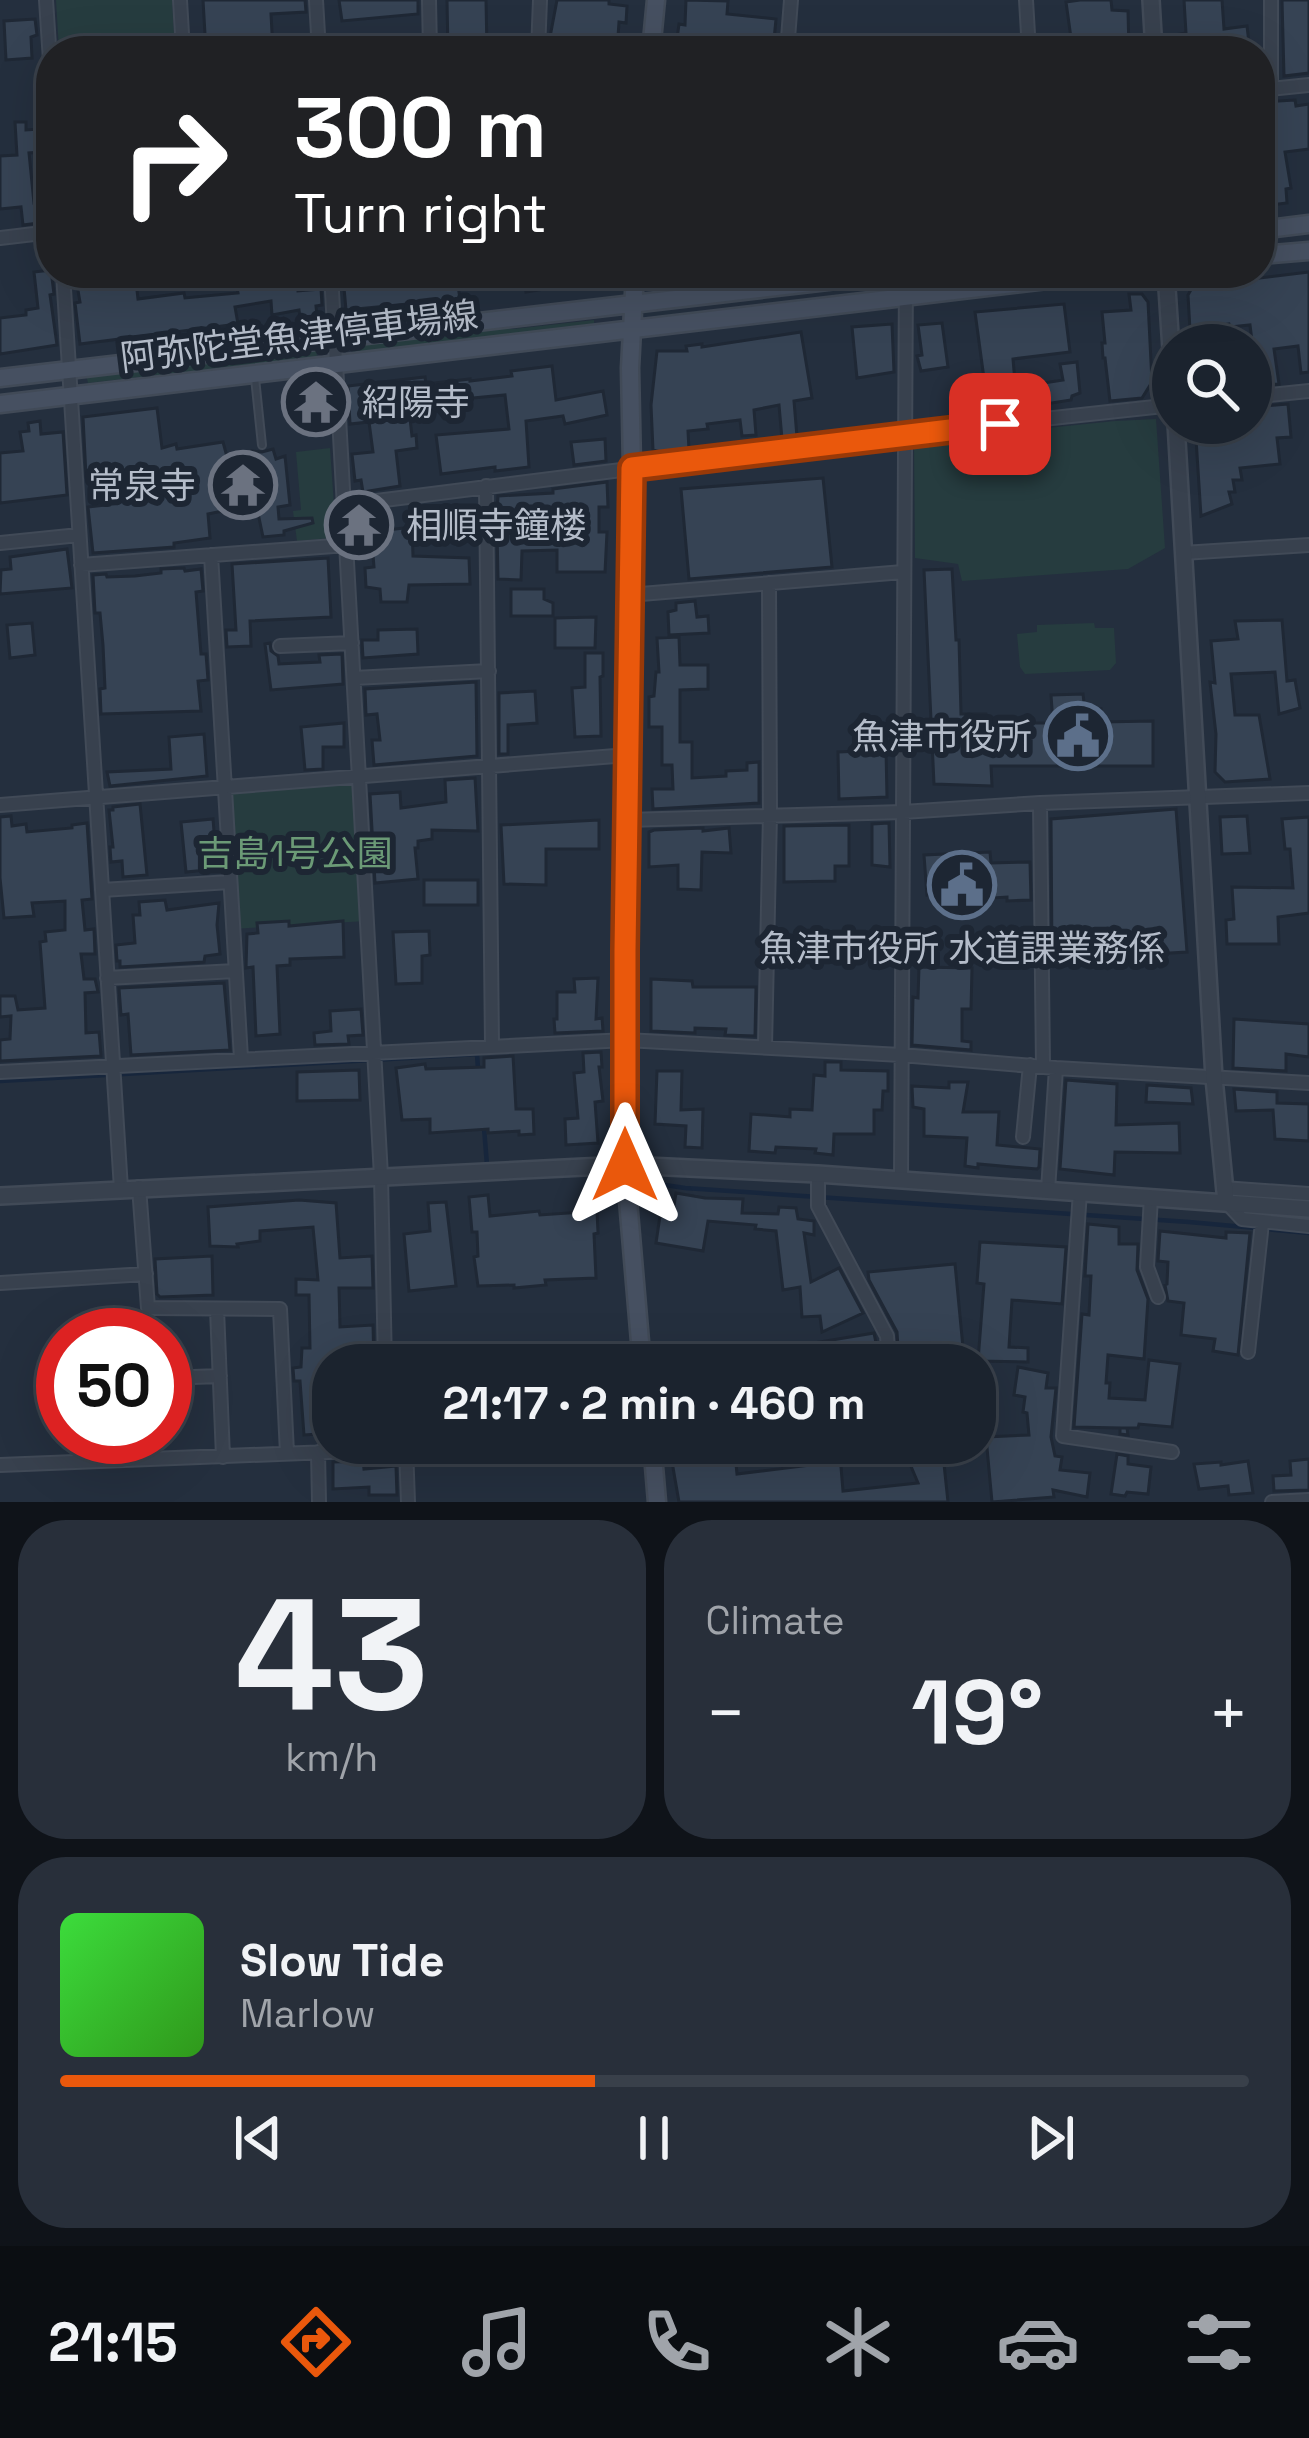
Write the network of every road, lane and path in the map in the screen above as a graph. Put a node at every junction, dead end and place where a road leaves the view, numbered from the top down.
1 (46, 0) edge
2 (180, 0) edge
3 (316, 0) edge
4 (429, 0) edge
5 (540, 0) edge
6 (656, 0) edge
7 (791, 0) edge
8 (1026, 0) edge
9 (1151, 0) edge
10 (1271, 0) edge
11 (48, 36) edge
12 (182, 36) edge
13 (318, 36) edge
14 (430, 36) edge
15 (539, 36) edge
16 (652, 36) edge
17 (788, 36) edge
18 (1028, 36) edge
19 (1153, 36) edge
20 (1269, 36) edge
21 (1309, 85) edge
22 (1275, 89) edge
23 (1309, 224) edge
24 (1275, 228) edge
25 (36, 234) edge
26 (0, 238) edge
27 (1309, 250) edge
28 (1275, 254) edge
29 (64, 288) edge
30 (333, 288) edge
31 (634, 288) edge
32 (776, 288) edge
33 (904, 288) edge
34 (981, 288) edge
35 (1167, 288) edge
36 (905, 297) junction
37 (633, 305) junction
38 (1169, 324) edge
39 (632, 330) junction
40 (335, 339) junction
41 (337, 364) junction
42 (69, 370) junction
43 (254, 374) junction
44 (0, 378) edge
45 (1309, 391) edge
46 (1272, 395) edge
47 (70, 396) junction
48 (0, 404) edge
49 (1152, 407) edge
50 (905, 434) junction
51 (1177, 444) edge
52 (262, 445) dead end
53 (632, 468) junction
54 (486, 486) junction
55 (344, 505) junction
56 (79, 535) junction
57 (0, 543) edge
58 (347, 545) junction
59 (1309, 545) edge
60 (1183, 553) junction
61 (211, 555) junction
62 (81, 565) junction
63 (903, 572) junction
64 (769, 583) junction
65 (629, 595) junction
66 (352, 643) junction
67 (280, 646) dead end
68 (489, 671) junction
69 (354, 678) junction
70 (628, 755) junction
71 (490, 766) junction
72 (358, 777) junction
73 (224, 787) junction
74 (1309, 793) edge
75 (96, 797) junction
76 (1197, 799) junction
77 (1040, 802) junction
78 (0, 805) edge
79 (903, 812) junction
80 (770, 814) junction
81 (627, 820) junction
82 (230, 882) junction
83 (102, 890) junction
84 (236, 971) junction
85 (107, 978) junction
86 (626, 1040) junction
87 (492, 1045) junction
88 (765, 1047) junction
89 (373, 1052) junction
90 (901, 1054) junction
91 (241, 1058) junction
92 (1043, 1066) junction
93 (113, 1067) junction
94 (0, 1072) edge
95 (1214, 1078) junction
96 (1309, 1083) edge
97 (1023, 1137) dead end
98 (625, 1165) junction
99 (818, 1174) junction
100 (381, 1175) junction
101 (902, 1180) junction
102 (139, 1187) junction
103 (121, 1189) junction
104 (1048, 1190) junction
105 (1080, 1192) junction
106 (1309, 1193) edge
107 (1224, 1195) junction
108 (0, 1196) edge
109 (1151, 1197) junction
110 (1309, 1209) edge
111 (1262, 1223) junction
112 (1309, 1226) edge
113 (146, 1274) junction
114 (0, 1283) edge
115 (1158, 1297) dead end
116 (217, 1309) junction
117 (385, 1344) edge
118 (640, 1344) edge
119 (887, 1344) edge
120 (1248, 1352) dead end
121 (220, 1376) junction
122 (192, 1377) edge
123 (312, 1452) edge
124 (1172, 1452) dead end
125 (287, 1454) junction
126 (223, 1457) junction
127 (318, 1464) edge
128 (407, 1464) edge
129 (654, 1464) edge
130 (0, 1465) edge
131 (1309, 1500) edge
132 (319, 1502) edge
133 (408, 1502) edge
134 (657, 1502) edge
135 (1272, 1502) edge

1 - 11 street
2 - 12 street
3 - 13 street
4 - 14 street
5 - 15 street
6 - 16 main road
7 - 17 street
8 - 18 street
9 - 19 street
10 - 20 street
21 - 22 street
23 - 24 main road
25 - 26 street
27 - 28 main road
29 - 42 street
30 - 40 street
31 - 37 main road
32 - 37 main road, 阿弥陀堂魚津停車場線
33 - 36 street
34 - 36 main road, 阿弥陀堂魚津停車場線
35 - 38 street
36 - 39 main road, 阿弥陀堂魚津停車場線
36 - 50 street
37 - 39 main road
37 - 40 main road, 阿弥陀堂魚津停車場線
39 - 41 main road, 阿弥陀堂魚津停車場線
39 - 53 main road
40 - 41 street
40 - 42 main road, 阿弥陀堂魚津停車場線
41 - 43 main road, 阿弥陀堂魚津停車場線
41 - 55 street
42 - 44 main road, 阿弥陀堂魚津停車場線
42 - 47 street
43 - 47 main road, 阿弥陀堂魚津停車場線
43 - 52 lane
45 - 46 street
47 - 48 main road, 阿弥陀堂魚津停車場線
47 - 56 street
49 - 50 street
50 - 53 street
50 - 63 street
51 - 60 street
53 - 54 street
53 - 65 main road
54 - 55 street
54 - 68 street
55 - 58 street
56 - 57 street
56 - 62 street
58 - 61 street
58 - 66 street
59 - 60 street
60 - 76 street
61 - 62 street
61 - 73 street
62 - 75 street
63 - 64 street
63 - 79 street
64 - 65 street
64 - 80 street
65 - 70 main road
66 - 67 street
66 - 69 street
68 - 69 street
68 - 71 street
69 - 72 street
70 - 71 street
70 - 81 main road
71 - 72 street
71 - 87 street
72 - 73 street
72 - 89 street
73 - 75 street
73 - 82 street
74 - 76 street
75 - 78 street
75 - 83 street
76 - 77 street
76 - 95 street
77 - 79 street
77 - 92 street
79 - 80 street
79 - 90 street
80 - 81 street
80 - 88 street
81 - 86 main road
82 - 83 street
82 - 84 street
83 - 85 street
84 - 85 street
84 - 91 street
85 - 93 street
86 - 87 street
86 - 88 street
86 - 98 main road
87 - 89 street
88 - 90 street
89 - 91 street
89 - 100 street
90 - 92 street
90 - 101 street
91 - 93 street
92 - 95 street
92 - 97 street
92 - 104 street
93 - 94 street
93 - 103 street
95 - 96 street
95 - 107 street
98 - 99 street
98 - 100 street
98 - 118 main road
99 - 101 street
99 - 119 street
100 - 102 street
100 - 117 street
101 - 104 street
102 - 103 street
102 - 113 street
103 - 108 street
104 - 105 street
105 - 109 street
105 - 124 street
106 - 107 street
107 - 109 street
107 - 110 street
107 - 111 street
109 - 115 street
111 - 112 street
111 - 120 street
113 - 114 street
113 - 116 street
116 - 121 street
116 - 125 street
121 - 122 street
121 - 126 street
123 - 125 street
125 - 126 street
126 - 130 street
127 - 132 street
128 - 133 street
129 - 134 main road
131 - 135 street

